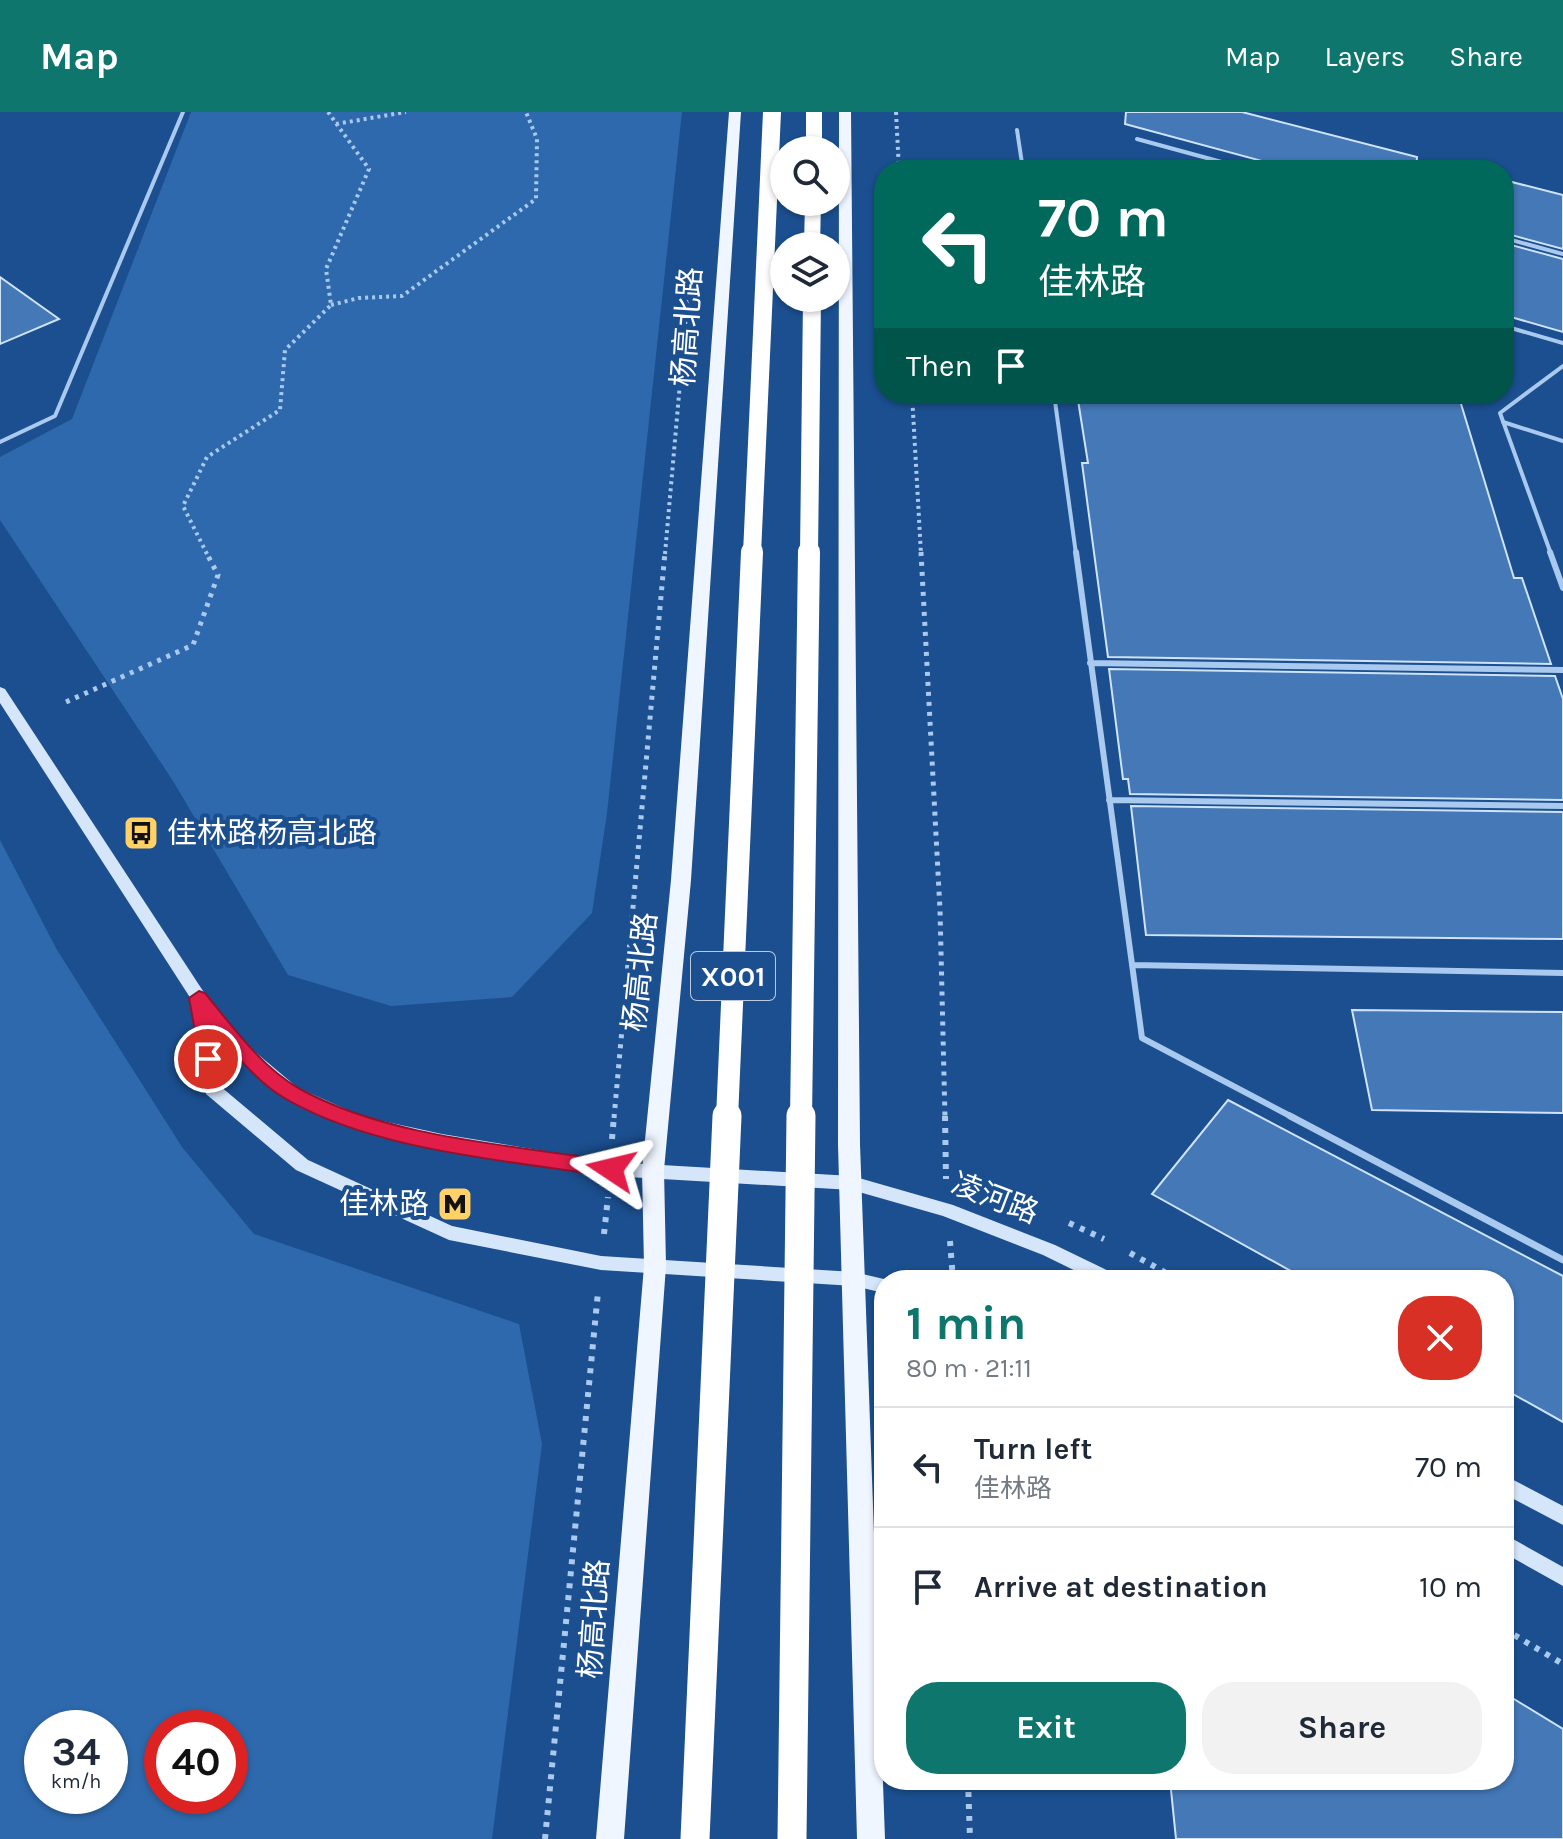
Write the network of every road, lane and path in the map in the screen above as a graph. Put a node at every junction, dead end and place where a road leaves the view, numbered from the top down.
1 (183, 112) edge
2 (328, 112) edge
3 (406, 112) edge
4 (526, 112) edge
5 (735, 112) edge
6 (772, 112) edge
7 (814, 112) edge
8 (845, 112) edge
9 (896, 112) edge
10 (336, 124) junction
11 (1017, 130) dead end
12 (814, 136) edge
13 (1137, 139) dead end
14 (898, 160) edge
15 (1022, 160) edge
16 (1214, 160) edge
17 (1514, 241) edge
18 (1563, 254) edge
19 (689, 287) dead end
20 (331, 305) junction
21 (812, 312) edge
22 (1514, 329) edge
23 (1563, 343) edge
24 (1563, 366) edge
25 (1514, 403) edge
26 (913, 404) edge
27 (1055, 404) edge
28 (1512, 404) edge
29 (1503, 422) junction
30 (1563, 441) edge
31 (0, 442) edge
32 (1563, 588) edge
33 (1090, 663) junction
34 (1563, 670) edge
35 (0, 692) edge
36 (66, 702) dead end
37 (1109, 800) junction
38 (1563, 806) edge
39 (1132, 965) junction
40 (1563, 973) edge
41 (199, 998) junction
42 (611, 1169) junction
43 (653, 1170) junction
44 (852, 1183) junction
45 (947, 1210) junction
46 (1563, 1260) edge
47 (601, 1263) junction
48 (655, 1266) junction
49 (952, 1270) edge
50 (1090, 1270) edge
51 (854, 1279) junction
52 (874, 1284) edge
53 (1514, 1489) edge
54 (1563, 1516) edge
55 (1514, 1549) edge
56 (1563, 1577) edge
57 (1514, 1635) edge
58 (1563, 1664) edge
59 (968, 1790) edge
60 (545, 1839) edge
61 (610, 1839) edge
62 (695, 1839) edge
63 (792, 1839) edge
64 (871, 1839) edge
65 (970, 1839) edge

1 - 31 lane
2 - 10 path
3 - 10 path
4 - 20 path
5 - 43 main road, 杨高北路 / X001
6 - 62 highway, X001, bridge
7 - 12 highway
8 - 44 main road
9 - 14 path
10 - 20 path
11 - 15 lane
13 - 16 lane
17 - 18 lane
19 - 42 path
20 - 36 path
21 - 63 highway, X001, bridge
22 - 23 lane
24 - 25 lane
26 - 45 path
27 - 33 lane
28 - 29 lane
29 - 30 lane
29 - 32 lane
33 - 34 lane
33 - 37 lane
35 - 41 street
37 - 38 lane
37 - 39 lane
39 - 40 lane
39 - 46 lane
41 - 42 street
41 - 47 street
42 - 43 street
42 - 47 path
43 - 44 street
43 - 48 main road, 杨高北路 / X001
44 - 45 street, 凌河路
44 - 51 main road
45 - 49 path
45 - 50 street, 凌河路
47 - 48 street
47 - 60 path
48 - 51 street
48 - 61 main road, 杨高北路 / X001
51 - 52 street
51 - 64 main road
53 - 54 street
55 - 56 street
57 - 58 path
59 - 65 path

